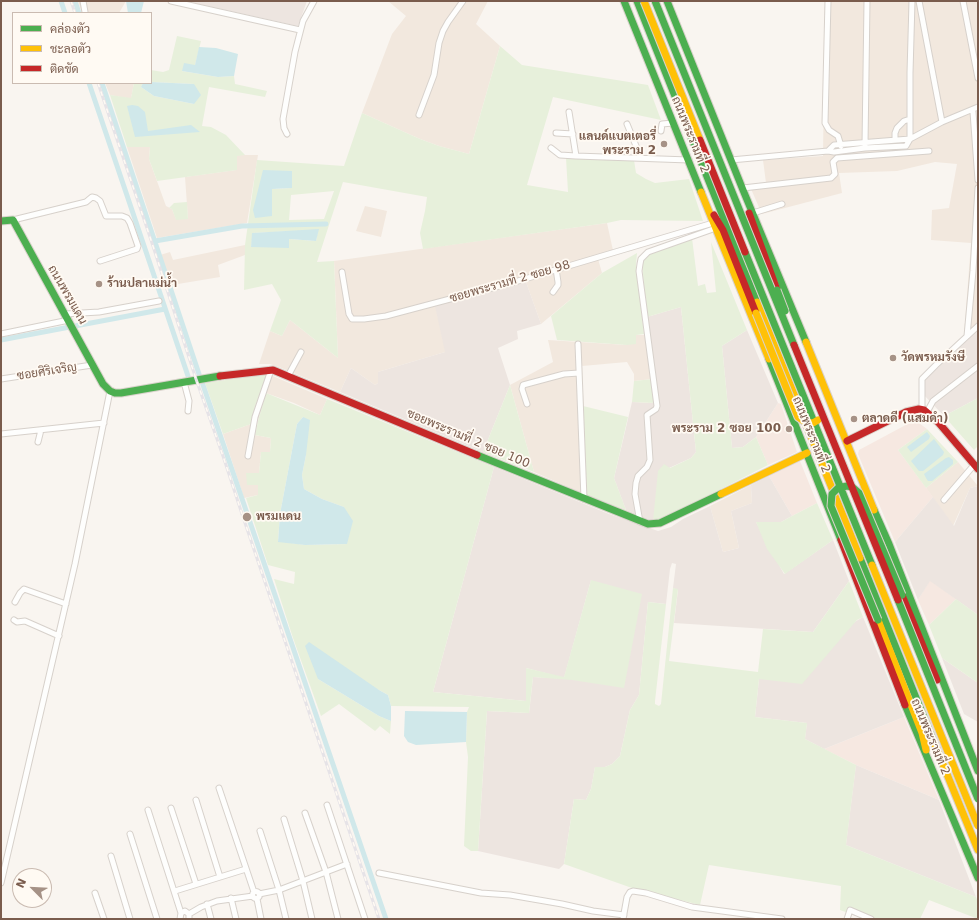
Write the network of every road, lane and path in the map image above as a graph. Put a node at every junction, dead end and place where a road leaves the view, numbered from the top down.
1 (82, 1) edge
2 (171, 1) edge
3 (314, 1) edge
4 (463, 1) edge
5 (624, 1) edge
6 (637, 1) edge
7 (644, 1) edge
8 (655, 1) edge
9 (667, 1) edge
10 (828, 1) edge
11 (867, 1) edge
12 (912, 1) edge
13 (919, 1) edge
14 (963, 1) edge
15 (85, 12) dead end
16 (300, 30) junction
17 (978, 78) edge
18 (978, 107) edge
19 (569, 112) dead end
20 (973, 112) dead end
21 (419, 115) dead end
22 (910, 120) junction
23 (942, 122) junction
24 (673, 123) junction
25 (627, 124) dead end
26 (660, 131) dead end
27 (556, 133) dead end
28 (287, 134) dead end
29 (573, 134) junction
30 (895, 139) junction
31 (910, 139) junction
32 (977, 143) edge
33 (841, 144) junction
34 (865, 146) junction
35 (551, 148) dead end
36 (828, 151) junction
37 (842, 151) junction
38 (928, 151) dead end
39 (576, 156) junction
40 (641, 158) junction
41 (688, 160) junction
42 (731, 160) junction
43 (978, 180) edge
44 (978, 188) edge
45 (743, 189) junction
46 (705, 202) junction
47 (782, 204) dead end
48 (753, 213) junction
49 (13, 220) junction
50 (1, 221) edge
51 (714, 226) junction
52 (100, 261) dead end
53 (556, 269) junction
54 (342, 272) dead end
55 (553, 292) dead end
56 (158, 301) dead end
57 (70, 322) junction
58 (978, 326) edge
59 (1, 334) edge
60 (967, 336) junction
61 (578, 344) dead end
62 (301, 352) dead end
63 (92, 365) junction
64 (978, 366) edge
65 (271, 370) junction
66 (579, 373) junction
67 (288, 376) junction
68 (1, 379) edge
69 (184, 382) junction
70 (110, 391) junction
71 (527, 404) dead end
72 (188, 411) dead end
73 (924, 411) junction
74 (104, 423) junction
75 (41, 430) junction
76 (1, 434) edge
77 (847, 440) junction
78 (38, 442) dead end
79 (807, 453) junction
80 (248, 456) dead end
81 (976, 467) edge
82 (584, 499) junction
83 (944, 500) dead end
84 (640, 522) junction
85 (16, 602) dead end
86 (66, 604) junction
87 (14, 620) dead end
88 (59, 636) junction
89 (959, 725) junction
90 (926, 758) junction
91 (978, 772) edge
92 (219, 788) dead end
93 (978, 799) edge
94 (196, 800) dead end
95 (978, 802) edge
96 (327, 805) dead end
97 (171, 808) dead end
98 (148, 810) dead end
99 (305, 813) dead end
100 (284, 819) dead end
101 (978, 826) edge
102 (260, 831) dead end
103 (130, 834) dead end
104 (978, 850) edge
105 (111, 856) dead end
106 (348, 864) junction
107 (246, 869) junction
108 (326, 872) junction
109 (379, 873) dead end
110 (220, 877) junction
111 (978, 878) edge
112 (303, 881) junction
113 (1, 883) edge
114 (196, 884) junction
115 (279, 890) junction
116 (174, 891) junction
117 (95, 893) dead end
118 (256, 895) junction
119 (231, 898) junction
120 (207, 904) junction
121 (181, 913) junction
122 (189, 916) edge
123 (624, 917) edge
124 (104, 919) edge
125 (130, 919) edge
126 (157, 919) edge
127 (180, 919) edge
128 (211, 919) edge
129 (236, 919) edge
130 (261, 919) edge
131 (286, 919) edge
132 (312, 919) edge
133 (338, 919) edge
134 (365, 919) edge
135 (782, 919) edge
136 (847, 919) edge
137 (871, 919) edge

1 - 15 street
2 - 16 street
3 - 16 street
4 - 21 street
5 - 24 main road, ถนนพระรามที่ 2
6 - 104 main road, ถนนพระรามที่ 2
7 - 101 main road, bridge
8 - 93 main road, bridge
8 - 95 main road, ถนนพระรามที่ 2
9 - 42 main road
10 - 33 street
11 - 34 street
12 - 22 street
13 - 23 street
14 - 17 street
16 - 28 street
18 - 23 street
19 - 29 street
20 - 32 street
22 - 30 street
22 - 31 street
23 - 31 street
24 - 26 street
24 - 41 main road, ถนนพระรามที่ 2
25 - 40 street
27 - 29 street
29 - 39 street
30 - 31 street
30 - 34 street
31 - 34 street
32 - 43 street
33 - 34 street
33 - 36 street
33 - 37 street
34 - 37 street
35 - 39 street
36 - 37 street
36 - 42 street
38 - 45 street
39 - 40 street
40 - 41 street
41 - 46 main road, ถนนพระรามที่ 2
42 - 45 main road
44 - 60 street
45 - 46 main road, bridge
45 - 48 main road
46 - 51 main road, ถนนพระรามที่ 2
47 - 48 street
48 - 77 main road
49 - 50 main road
49 - 52 street
49 - 57 main road, ถนนพรมแดน
51 - 53 street, ซอยพระรามที่ 2 ซอย 98
51 - 79 main road, ถนนพระรามที่ 2
51 - 84 street
53 - 54 street, ซอยพระรามที่ 2 ซอย 98
53 - 55 street
56 - 57 street
57 - 59 street
57 - 63 main road, ถนนพรมแดน
58 - 60 street
60 - 73 street
61 - 66 street
62 - 67 street
63 - 68 street, ซอยศิริเจริญ
63 - 70 main road, ถนนพรมแดน
64 - 73 street
65 - 67 main road, ซอยพระรามที่ 2 ซอย 100
65 - 69 main road, ซอยพระรามที่ 2 ซอย 100
65 - 80 street
66 - 71 street
66 - 82 street
67 - 82 main road, ซอยพระรามที่ 2 ซอย 100
69 - 70 main road, ซอยพระรามที่ 2 ซอย 100
69 - 72 street
70 - 74 street
73 - 77 main road
73 - 81 main road
74 - 75 street
74 - 86 street
75 - 76 street
75 - 78 street
77 - 89 main road
79 - 84 main road, ซอยพระรามที่ 2 ซอย 100
79 - 90 main road, ถนนพระรามที่ 2
81 - 83 street
82 - 84 main road, ซอยพระรามที่ 2 ซอย 100
85 - 86 street
86 - 88 street
87 - 88 street
88 - 113 street
89 - 90 main road, bridge
89 - 91 main road
90 - 111 main road, ถนนพระรามที่ 2
92 - 107 street
94 - 110 street
96 - 106 street
97 - 114 street
98 - 116 street
99 - 108 street
100 - 112 street
102 - 115 street
103 - 126 street
105 - 125 street
106 - 108 street
106 - 134 street
107 - 110 street
107 - 118 street
108 - 112 street
108 - 133 street
109 - 123 street
110 - 114 street
112 - 115 street
112 - 132 street
114 - 116 street
115 - 118 street
115 - 131 street
116 - 121 street
117 - 124 street
118 - 119 street
118 - 130 street
119 - 120 street
119 - 129 street
120 - 122 street
120 - 128 street
121 - 122 street
121 - 127 street
123 - 135 street
136 - 137 street

